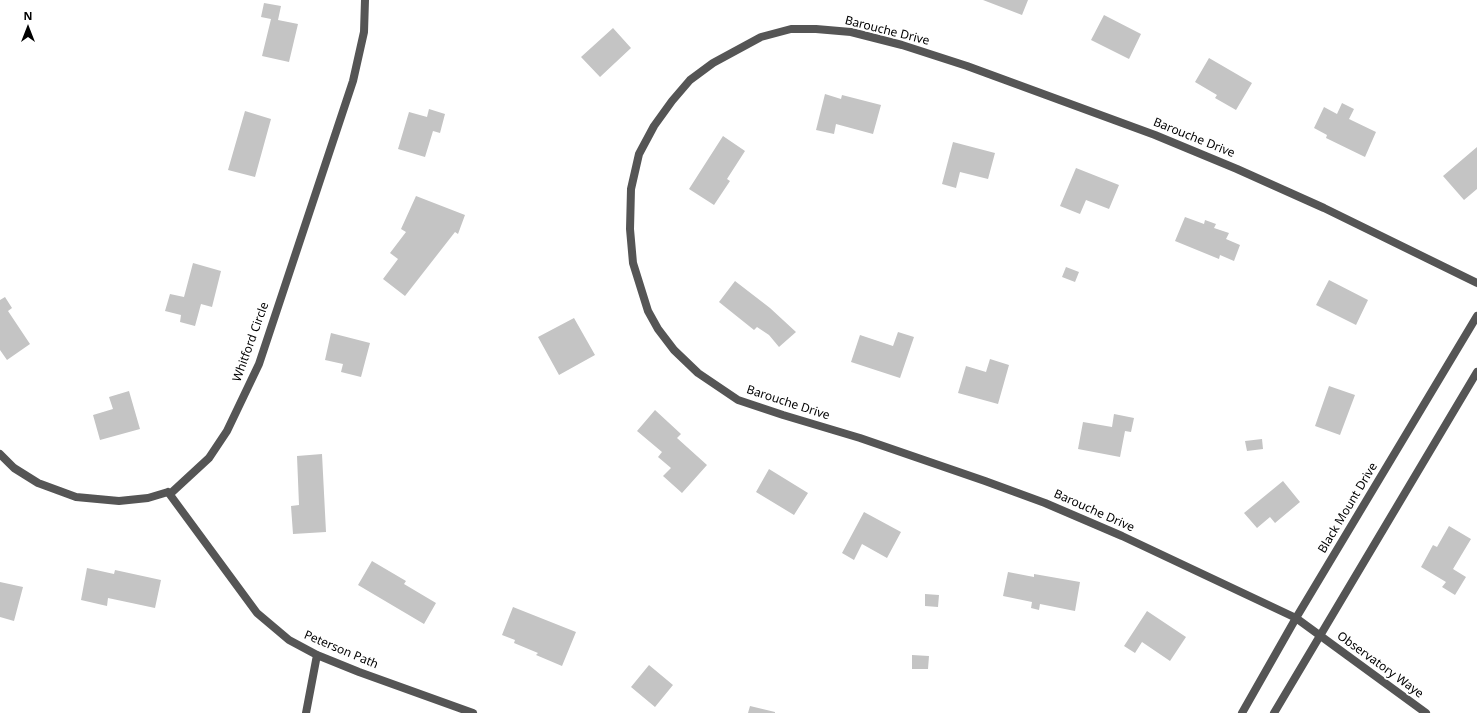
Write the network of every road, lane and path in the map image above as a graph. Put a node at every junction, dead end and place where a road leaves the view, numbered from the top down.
1 (365, 0) edge
2 (1477, 283) edge
3 (1477, 316) edge
4 (1477, 372) edge
5 (0, 454) edge
6 (168, 492) junction
7 (1296, 618) junction
8 (1319, 636) junction
9 (317, 655) junction
10 (306, 713) edge
11 (473, 713) edge
12 (1242, 713) edge
13 (1274, 713) edge
14 (1426, 713) edge

1 - 6 street, Whitford Circle
2 - 7 street, Barouche Drive
3 - 7 street, Black Mount Drive
4 - 8 street
5 - 6 street, Whitford Circle
6 - 9 street, Peterson Path
7 - 8 street, Barouche Drive
7 - 12 street, Black Mount Drive
8 - 13 street
8 - 14 street, Observatory Waye
9 - 10 street
9 - 11 street, Peterson Path

